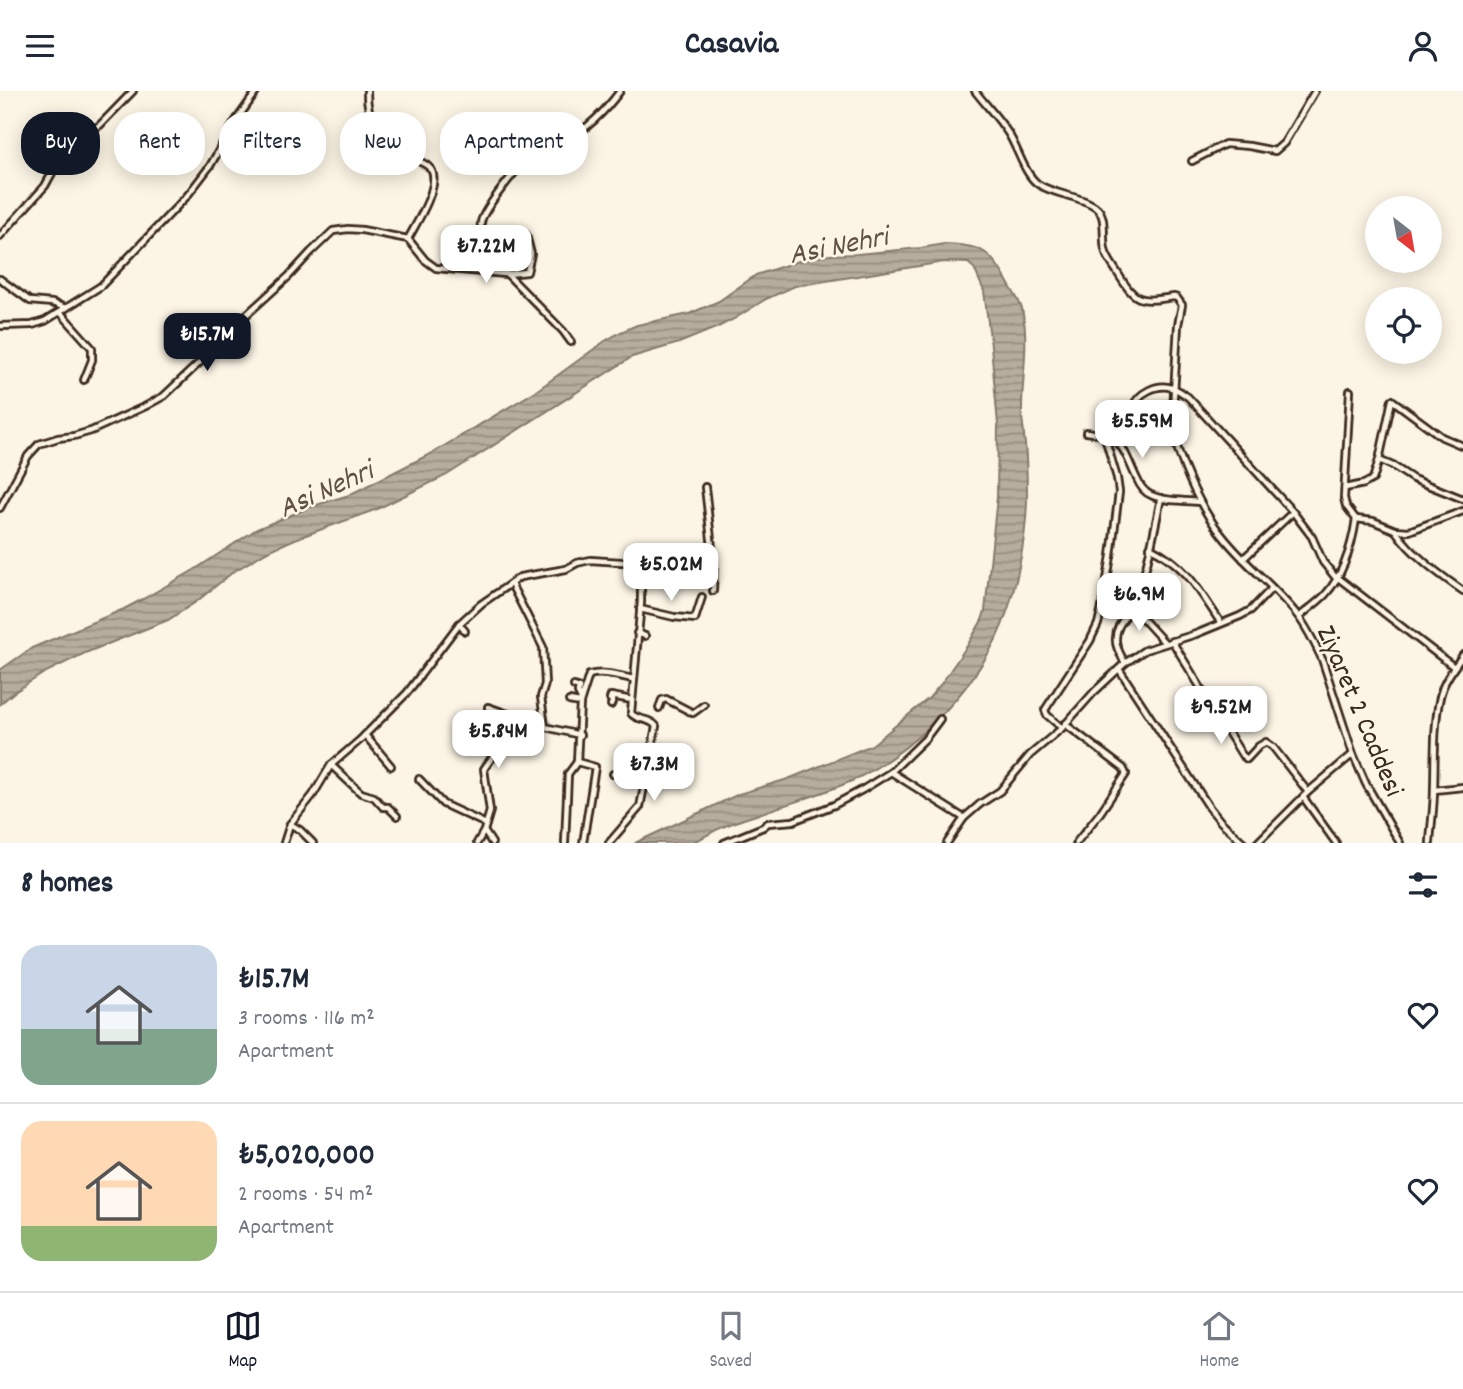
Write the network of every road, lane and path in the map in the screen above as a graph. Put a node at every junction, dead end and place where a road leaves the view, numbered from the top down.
1 (133, 91) edge
2 (257, 91) edge
3 (367, 91) edge
4 (620, 91) edge
5 (975, 91) edge
6 (1315, 91) edge
7 (1192, 161) dead end
8 (526, 235) dead end
9 (0, 236) edge
10 (408, 239) junction
11 (506, 274) junction
12 (0, 279) edge
13 (66, 308) junction
14 (60, 313) junction
15 (0, 326) edge
16 (571, 342) dead end
17 (84, 380) dead end
18 (1174, 388) junction
19 (1350, 391) dead end
20 (1141, 426) dead end
21 (1086, 432) dead end
22 (1104, 434) junction
23 (1463, 446) edge
24 (1379, 460) junction
25 (705, 487) dead end
26 (1345, 488) junction
27 (1161, 498) junction
28 (1463, 499) edge
29 (1199, 502) junction
30 (0, 508) edge
31 (1463, 510) edge
32 (1293, 512) junction
33 (1356, 519) junction
34 (1395, 530) junction
35 (1150, 547) junction
36 (1243, 559) junction
37 (1337, 578) junction
38 (512, 584) junction
39 (1272, 588) junction
40 (713, 591) dead end
41 (1463, 591) edge
42 (702, 597) dead end
43 (1132, 607) junction
44 (640, 609) junction
45 (1299, 617) junction
46 (1221, 623) junction
47 (459, 624) junction
48 (465, 631) dead end
49 (638, 633) junction
50 (646, 636) dead end
51 (1172, 641) junction
52 (1164, 642) junction
53 (1463, 655) edge
54 (1125, 663) junction
55 (1454, 667) junction
56 (1119, 669) junction
57 (633, 679) junction
58 (574, 686) dead end
59 (632, 700) junction
60 (569, 701) dead end
61 (581, 701) junction
62 (611, 705) dead end
63 (704, 705) dead end
64 (659, 708) dead end
65 (940, 719) dead end
66 (1063, 726) junction
67 (545, 727) junction
68 (365, 735) junction
69 (580, 735) junction
70 (1353, 754) junction
71 (577, 762) junction
72 (331, 765) junction
73 (391, 766) dead end
74 (891, 772) junction
75 (648, 773) junction
76 (613, 774) dead end
77 (419, 779) dead end
78 (1463, 787) edge
79 (1434, 790) junction
80 (1306, 795) junction
81 (397, 816) dead end
82 (964, 818) junction
83 (290, 824) junction
84 (486, 824) junction
85 (484, 831) junction
86 (284, 843) edge
87 (313, 843) edge
88 (477, 843) edge
89 (492, 843) edge
90 (565, 843) edge
91 (583, 843) edge
92 (609, 843) edge
93 (724, 843) edge
94 (947, 843) edge
95 (1076, 843) edge
96 (1244, 843) edge
97 (1257, 843) edge
98 (1336, 843) edge
99 (1400, 843) edge
100 (1430, 843) edge

1 - 9 street
2 - 13 street
3 - 10 street
4 - 11 street
5 - 18 street, Ziyaret 2 Caddesi
6 - 7 street
8 - 11 street
10 - 11 street
10 - 30 street
11 - 16 street
12 - 13 street
13 - 14 street
14 - 15 street
14 - 17 street
18 - 20 street
18 - 29 street, Ziyaret 2 Caddesi
18 - 32 street
19 - 26 street
21 - 22 street
22 - 27 street
22 - 66 street
23 - 24 street
24 - 26 street
24 - 28 street
25 - 40 street
26 - 33 street
27 - 29 street
27 - 35 street
29 - 36 street, Ziyaret 2 Caddesi
31 - 34 street
32 - 36 street
32 - 37 street
33 - 34 street
33 - 37 street
34 - 41 street
35 - 43 street
35 - 46 street
36 - 39 street, Ziyaret 2 Caddesi
37 - 45 street
37 - 55 street
38 - 44 street
38 - 47 street
38 - 67 street
39 - 45 street, Ziyaret 2 Caddesi
39 - 46 street
42 - 44 street
43 - 52 street
43 - 54 street
44 - 49 street
45 - 70 street, Ziyaret 2 Caddesi
46 - 51 street
47 - 48 street
47 - 68 street
49 - 50 street
49 - 57 street
51 - 52 street
51 - 80 street
52 - 54 street
53 - 55 street
54 - 56 street
55 - 79 street
56 - 66 street
56 - 96 street
57 - 59 street
57 - 61 street
58 - 61 street
59 - 62 street
59 - 75 street
60 - 61 street
61 - 69 street
63 - 64 street
65 - 74 street
66 - 82 street
66 - 95 street
67 - 69 street
67 - 84 street
68 - 72 street
68 - 73 street
69 - 71 street
70 - 80 street
70 - 99 street, Ziyaret 2 Caddesi
71 - 90 street
71 - 91 street
72 - 81 street
72 - 83 street
74 - 82 street
74 - 93 street
75 - 76 street
75 - 92 street
77 - 84 street
78 - 79 street
79 - 100 street
80 - 97 street
80 - 98 street
82 - 94 street
83 - 86 street
83 - 87 street
84 - 85 street
85 - 88 street
85 - 89 street

